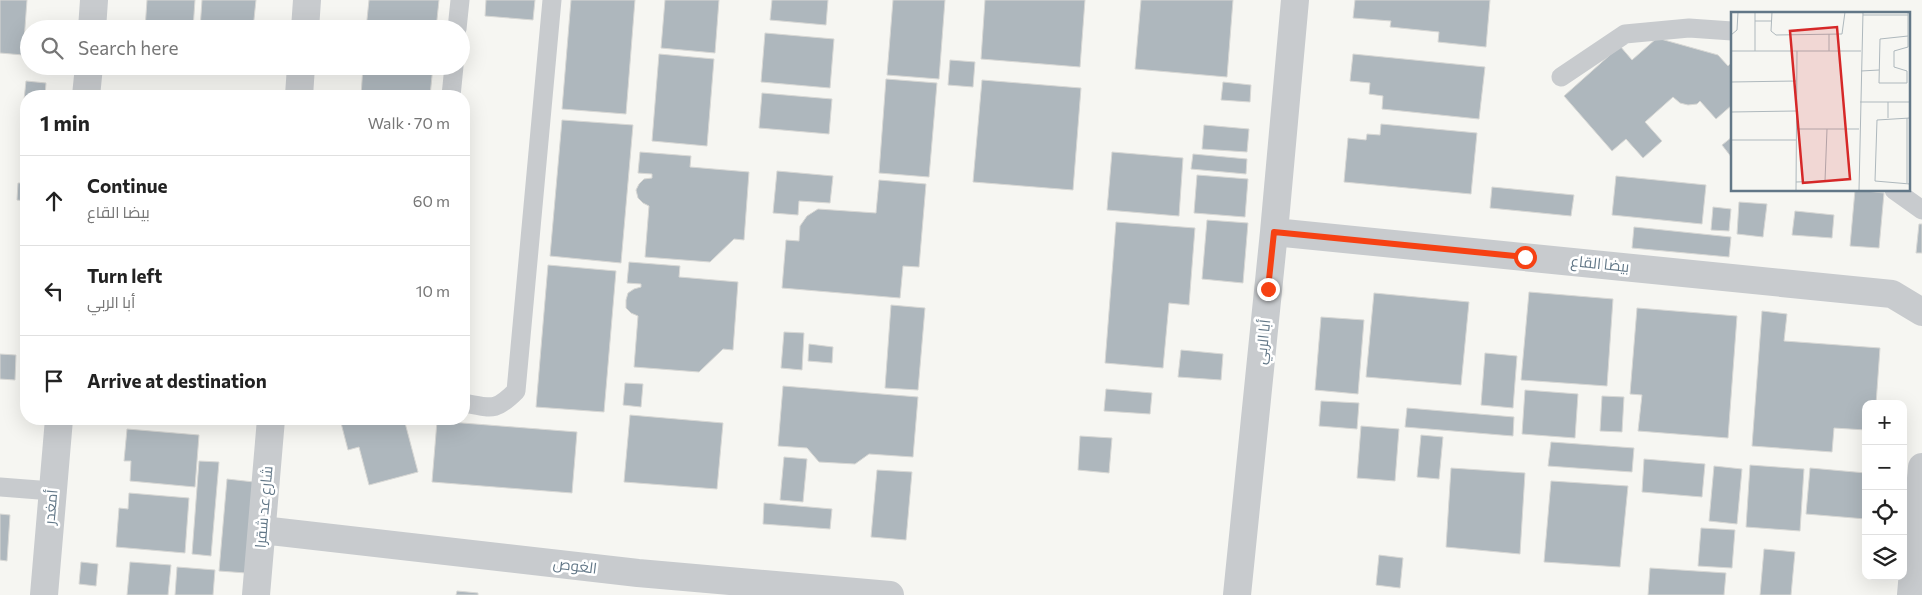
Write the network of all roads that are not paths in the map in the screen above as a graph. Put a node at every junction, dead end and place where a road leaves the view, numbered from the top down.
1 (94, 0) edge
2 (307, 0) edge
3 (460, 0) edge
4 (552, 0) edge
5 (1295, 0) edge
6 (93, 20) edge
7 (306, 20) edge
8 (458, 20) edge
9 (1731, 31) edge
10 (88, 75) edge
11 (300, 75) edge
12 (453, 75) edge
13 (1561, 77) dead end
14 (87, 90) edge
15 (299, 90) edge
16 (452, 90) edge
17 (1895, 191) edge
18 (1922, 210) edge
19 (1274, 232) junction
20 (1922, 312) edge
21 (470, 404) edge
22 (58, 425) edge
23 (271, 425) edge
24 (1922, 467) edge
25 (0, 487) edge
26 (52, 491) junction
27 (262, 530) junction
28 (638, 584) edge
29 (44, 595) edge
30 (256, 595) edge
31 (890, 595) edge
32 (1237, 595) edge
33 (1911, 595) edge

1 - 6 street
2 - 7 street
3 - 8 lane
4 - 21 lane
5 - 19 street, أبا الربي
9 - 13 lane
10 - 14 street
11 - 15 street
12 - 16 lane
17 - 18 lane
19 - 20 street, بيضا القاع
19 - 32 street, أبا الربي
22 - 26 street, أمغدر
23 - 27 street, شارع عد شقرا
24 - 33 street
25 - 26 lane
26 - 29 street, أمغدر
27 - 28 street, الغوص
27 - 30 street, شارع عد شقرا
28 - 31 street, الغوص

